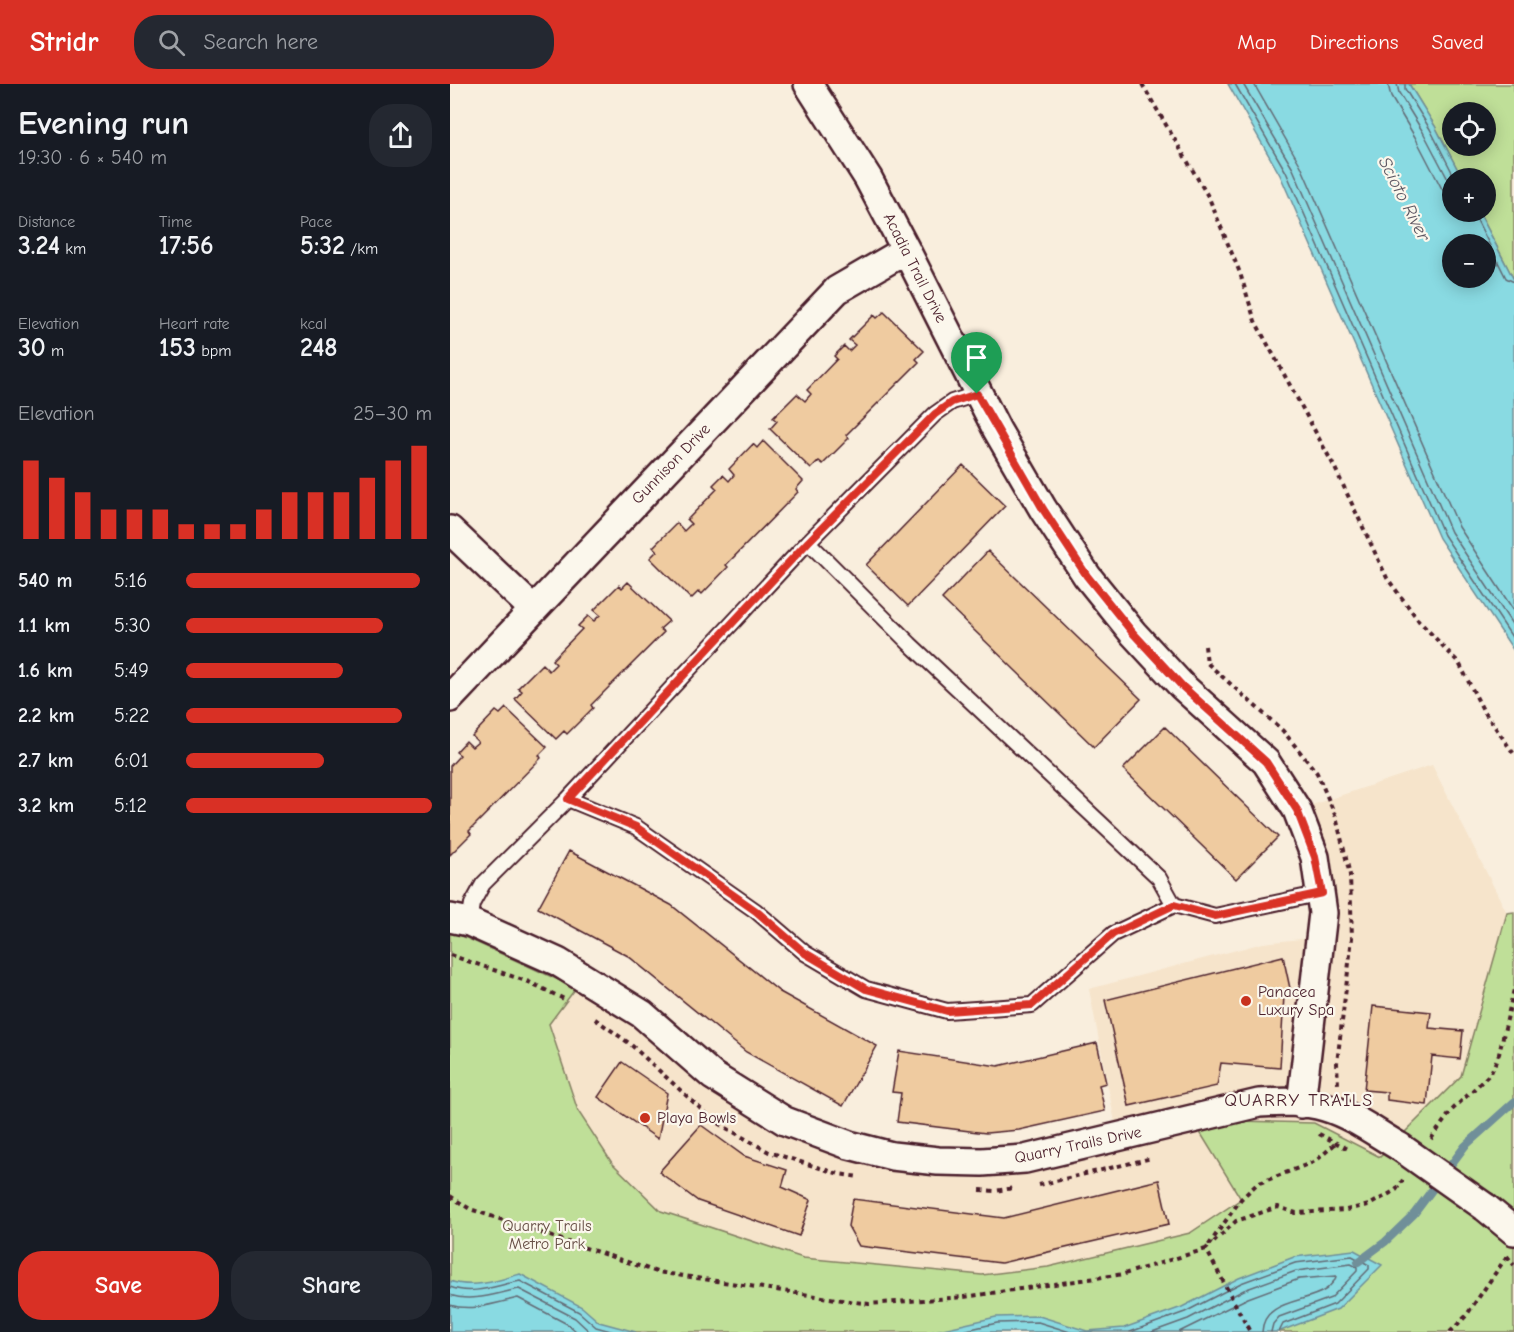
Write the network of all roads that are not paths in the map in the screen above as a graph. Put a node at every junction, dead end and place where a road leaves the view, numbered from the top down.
1 (808, 84) edge
2 (906, 250) junction
3 (977, 394) junction
4 (450, 531) edge
5 (808, 542) junction
6 (533, 609) junction
7 (450, 698) edge
8 (568, 799) junction
9 (1322, 893) junction
10 (1174, 905) junction
11 (459, 920) edge
12 (1301, 1104) junction
13 (1511, 1244) edge

1 - 2 street, Acadia Trail Drive
2 - 3 street, Acadia Trail Drive
2 - 6 street, Gunnison Drive
3 - 5 lane
3 - 9 street, Acadia Trail Drive
4 - 6 street
5 - 8 lane
5 - 10 lane
6 - 7 street, Gunnison Drive
8 - 10 lane
8 - 11 lane
9 - 10 lane
9 - 12 street, Acadia Trail Drive
11 - 12 street, Quarry Trails Drive
12 - 13 street, Quarry Trails Drive, bridge

